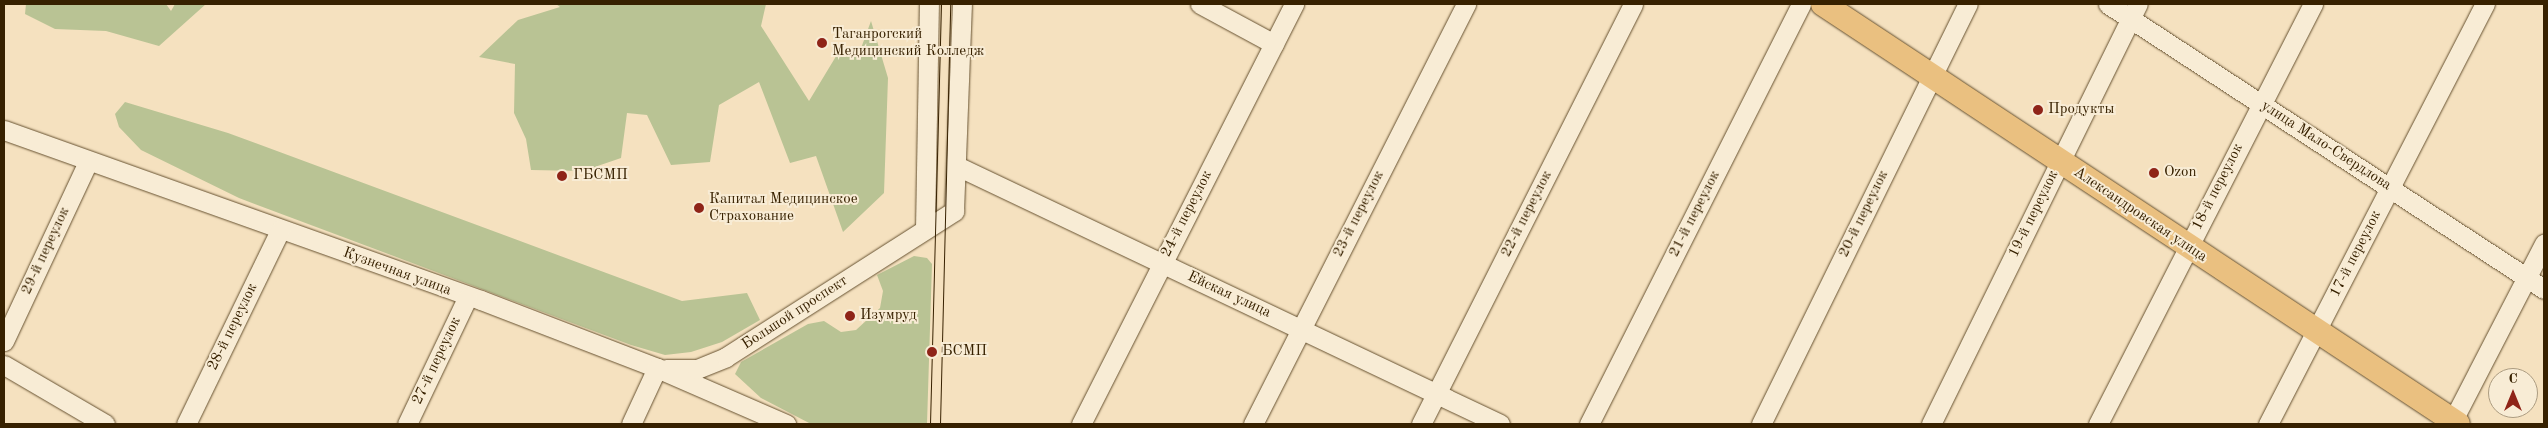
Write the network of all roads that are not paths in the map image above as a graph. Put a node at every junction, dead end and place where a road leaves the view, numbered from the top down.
1 (929, 4) edge
2 (962, 4) edge
3 (1200, 4) edge
4 (1294, 4) edge
5 (1466, 4) edge
6 (1633, 4) edge
7 (1801, 4) edge
8 (1823, 4) edge
9 (1968, 4) edge
10 (2108, 4) edge
11 (2312, 4) edge
12 (2485, 4) edge
13 (2134, 11) edge
14 (1274, 44) junction
15 (1932, 77) junction
16 (2261, 104) junction
17 (4, 130) edge
18 (2059, 161) junction
19 (88, 162) junction
20 (957, 166) junction
21 (2390, 188) junction
22 (925, 229) junction
23 (280, 230) junction
24 (2544, 244) edge
25 (2188, 246) junction
26 (1162, 263) junction
27 (2526, 278) junction
28 (2544, 289) edge
29 (467, 298) junction
30 (1301, 330) junction
31 (2316, 331) junction
32 (4, 341) edge
33 (726, 357) junction
34 (4, 365) edge
35 (657, 368) junction
36 (1436, 394) junction
37 (730, 401) junction
38 (2454, 423) edge
39 (105, 424) edge
40 (186, 424) edge
41 (407, 424) edge
42 (632, 424) edge
43 (786, 424) edge
44 (1081, 424) edge
45 (1253, 424) edge
46 (1421, 424) edge
47 (1500, 424) edge
48 (1589, 424) edge
49 (1761, 424) edge
50 (1931, 424) edge
51 (2098, 424) edge
52 (2268, 424) edge

1 - 22 street
2 - 20 street, Большой проспект
3 - 14 street
4 - 14 street, 24-й переулок
5 - 30 street, 23-й переулок
6 - 36 street, 22-й переулок
7 - 48 street, 21-й переулок
8 - 15 main road, Александровская улица
9 - 15 street, 20-й переулок
10 - 13 street, улица Мало-Свердлова
11 - 16 street, 18-й переулок
12 - 21 street, 17-й переулок
13 - 16 street, улица Мало-Свердлова
13 - 18 street, 19-й переулок
14 - 26 street, 24-й переулок
15 - 18 main road, Александровская улица
15 - 49 street, 20-й переулок
16 - 21 street, улица Мало-Свердлова
16 - 25 street, 18-й переулок
17 - 19 street, Кузнечная улица
18 - 25 main road, Александровская улица
18 - 50 street, 19-й переулок
19 - 23 street, Кузнечная улица
19 - 32 street, 29-й переулок
20 - 22 street, Большой проспект
20 - 26 street, Ейская улица
21 - 27 street, улица Мало-Свердлова
21 - 31 street, 17-й переулок
22 - 33 street, Большой проспект
23 - 29 street, Кузнечная улица
23 - 40 street, 28-й переулок
24 - 27 street
25 - 31 main road, Александровская улица
25 - 51 street, 18-й переулок
26 - 30 street, Ейская улица
26 - 44 street, 24-й переулок
27 - 28 street, улица Мало-Свердлова
27 - 38 street
29 - 35 street, Кузнечная улица
29 - 41 street, 27-й переулок
30 - 36 street, Ейская улица
30 - 45 street, 23-й переулок
31 - 38 main road, Александровская улица
31 - 52 street, 17-й переулок
33 - 35 street, Большой проспект
33 - 37 street
34 - 39 street
35 - 37 street, Кузнечная улица
35 - 42 street
36 - 46 street, 22-й переулок
36 - 47 street, Ейская улица
37 - 43 street, Кузнечная улица

